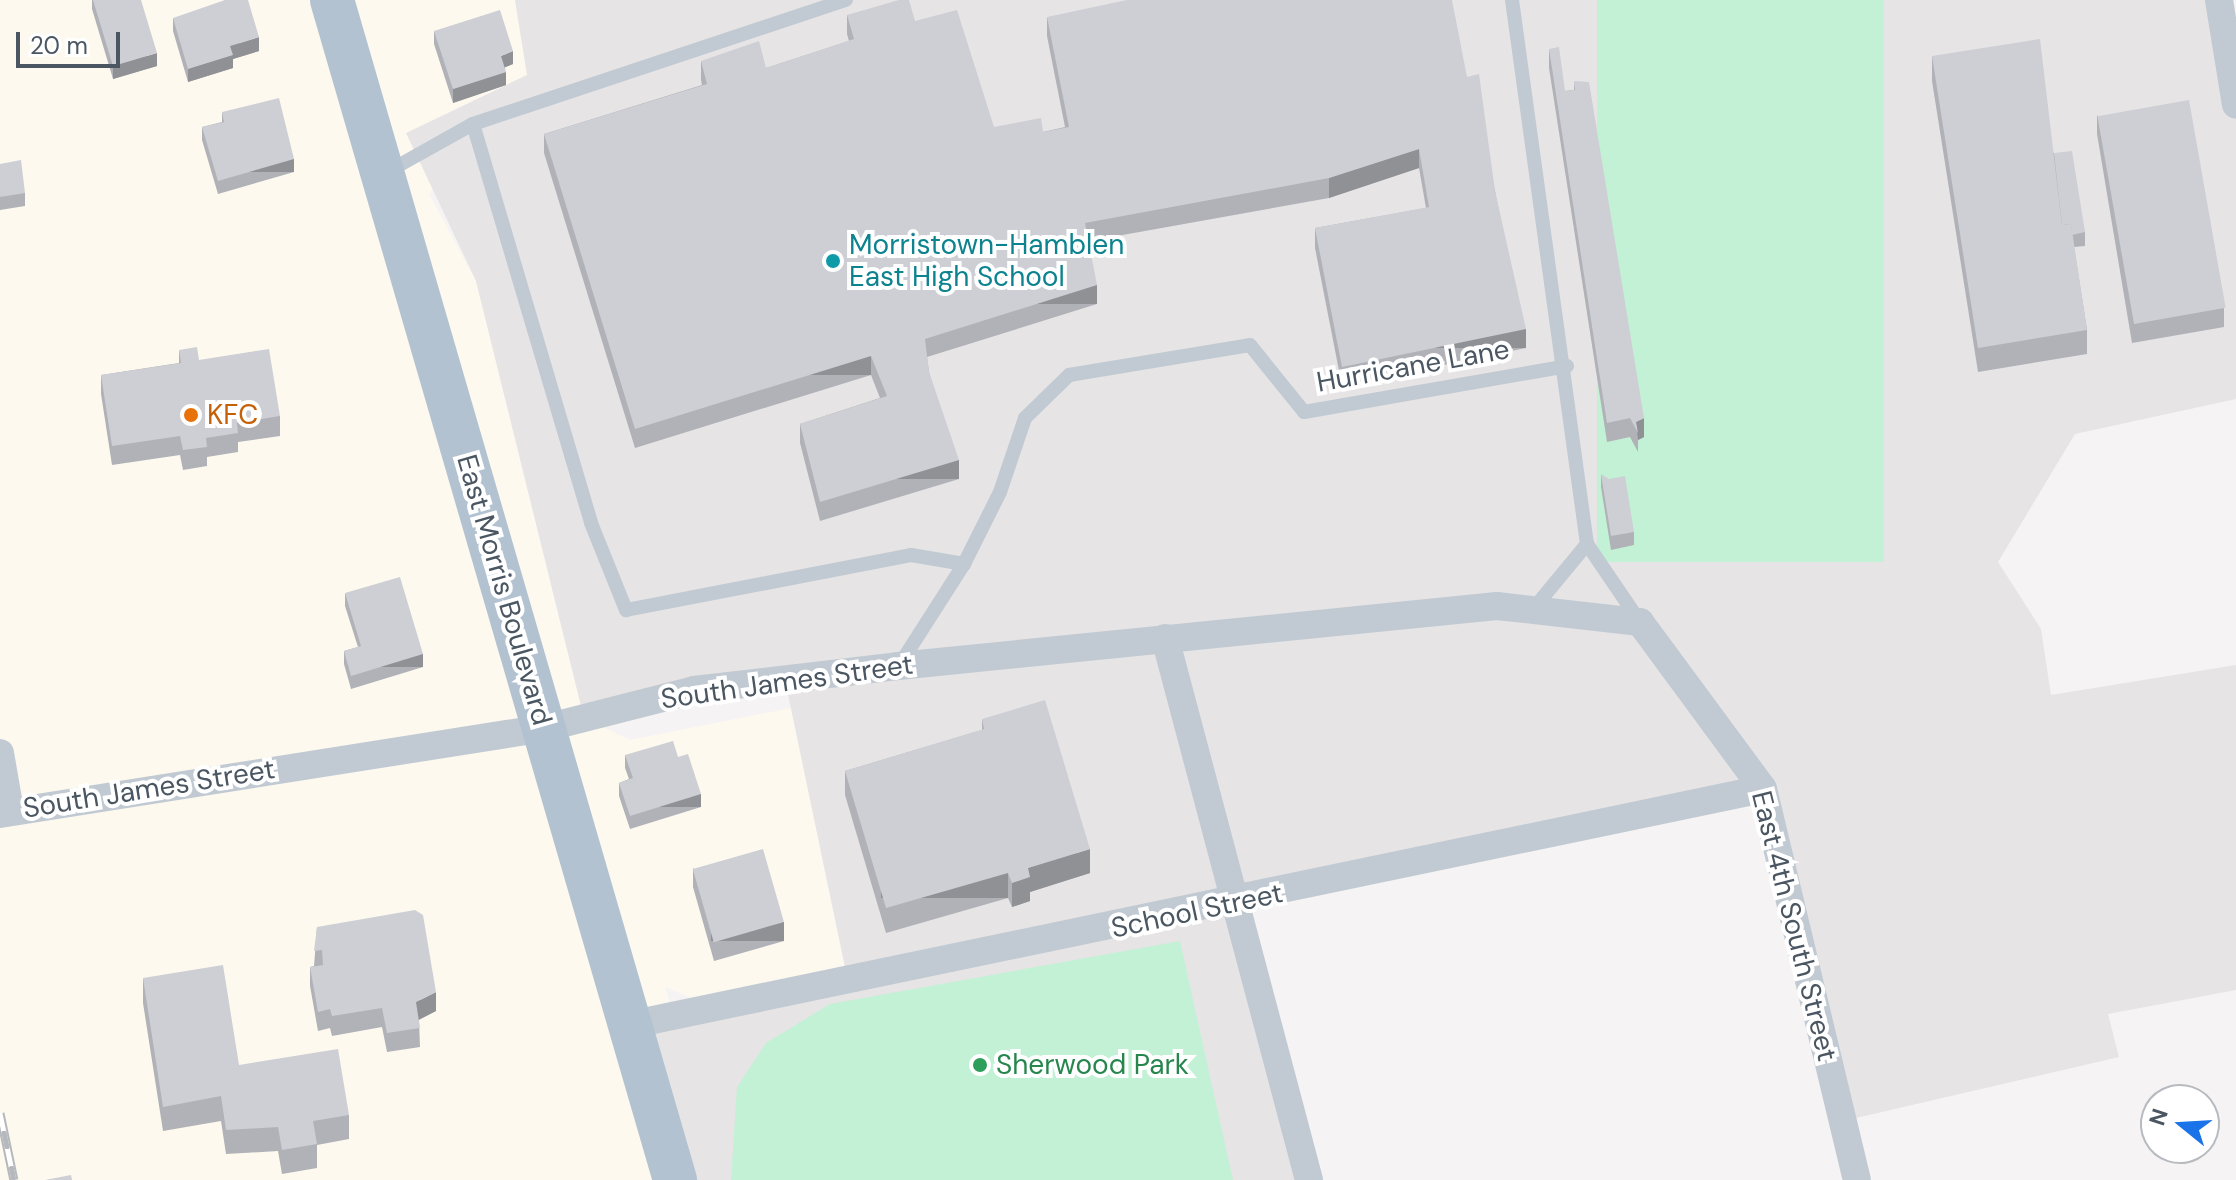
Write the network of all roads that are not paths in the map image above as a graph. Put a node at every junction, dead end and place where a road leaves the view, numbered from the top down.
1 (332, 0) edge
2 (846, 0) edge
3 (1512, 0) edge
4 (2219, 0) edge
5 (2236, 105) edge
6 (473, 124) junction
7 (383, 174) junction
8 (1567, 366) junction
9 (1587, 544) junction
10 (964, 564) junction
11 (1534, 608) junction
12 (1640, 622) junction
13 (1165, 638) junction
14 (898, 666) junction
15 (545, 728) junction
16 (0, 753) edge
17 (1763, 789) junction
18 (5, 813) edge
19 (1232, 904) junction
20 (629, 1025) junction
21 (675, 1180) edge
22 (1309, 1180) edge
23 (1857, 1180) edge

1 - 7 main road, East Morris Boulevard
2 - 6 lane
3 - 8 lane
4 - 5 street
6 - 7 lane
6 - 10 lane
7 - 15 main road, East Morris Boulevard
8 - 9 lane
8 - 10 lane, Hurricane Lane
9 - 11 lane
9 - 12 lane
10 - 14 lane, Hurricane Lane
11 - 12 street
11 - 13 street, South James Street
12 - 17 street, East 4th South Street
13 - 14 street, South James Street
13 - 19 street
14 - 15 street, South James Street
15 - 18 street, South James Street
15 - 20 main road, East Morris Boulevard
16 - 18 street
17 - 19 street, School Street
17 - 23 street, East 4th South Street
19 - 20 street, School Street
19 - 22 street
20 - 21 main road, East Morris Boulevard

